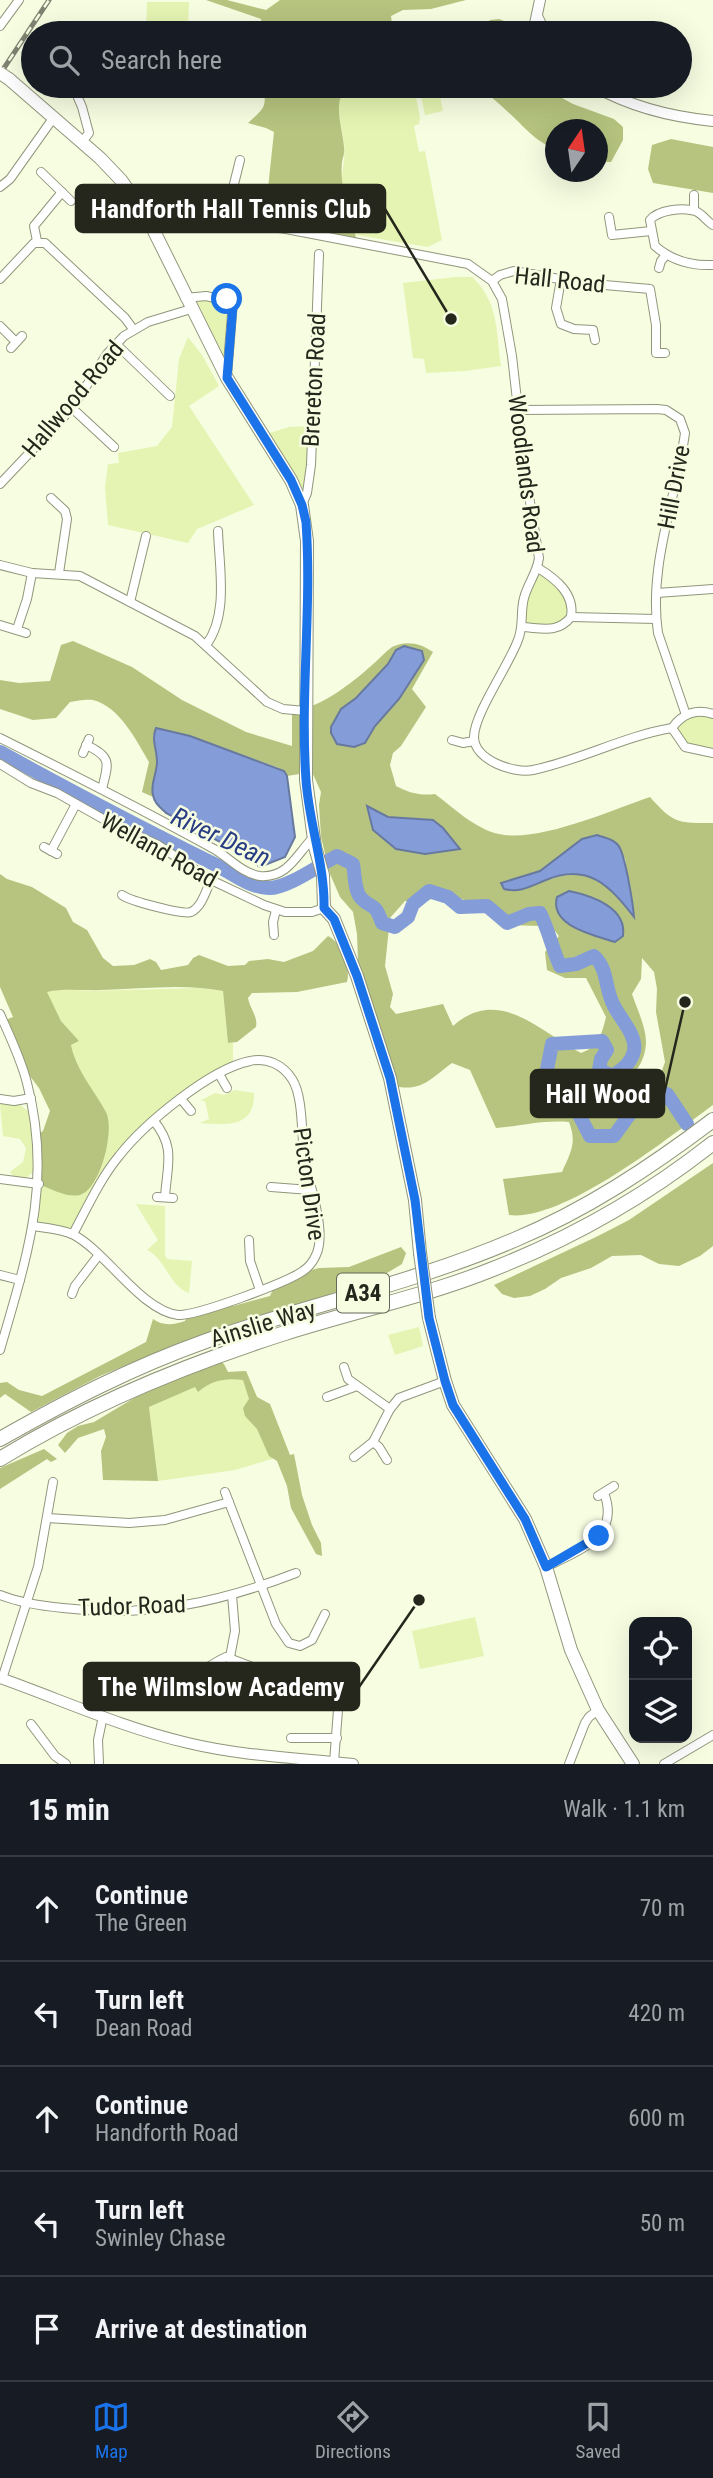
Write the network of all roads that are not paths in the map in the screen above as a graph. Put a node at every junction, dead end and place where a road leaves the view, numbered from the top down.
1 (19, 0) edge
2 (541, 0) edge
3 (537, 16) junction
4 (536, 21) edge
5 (539, 21) edge
6 (0, 26) edge
7 (4, 76) edge
8 (21, 90) edge
9 (31, 98) edge
10 (78, 98) edge
11 (622, 98) edge
12 (54, 117) junction
13 (713, 121) edge
14 (82, 142) junction
15 (240, 160) dead end
16 (41, 172) dead end
17 (0, 187) edge
18 (62, 192) junction
19 (694, 195) dead end
20 (71, 201) dead end
21 (694, 210) junction
22 (147, 217) junction
23 (610, 217) dead end
24 (225, 220) junction
25 (713, 225) edge
26 (651, 231) junction
27 (37, 241) junction
28 (319, 254) dead end
29 (666, 256) junction
30 (713, 265) edge
31 (659, 268) dead end
32 (0, 279) edge
33 (561, 279) junction
34 (492, 281) junction
35 (188, 303) junction
36 (0, 326) edge
37 (133, 329) junction
38 (595, 340) dead end
39 (16, 342) dead end
40 (116, 344) junction
41 (665, 353) dead end
42 (227, 378) junction
43 (170, 396) dead end
44 (72, 408) junction
45 (519, 410) junction
46 (114, 447) dead end
47 (0, 484) edge
48 (51, 498) dead end
49 (302, 505) junction
50 (218, 531) dead end
51 (146, 536) dead end
52 (0, 565) edge
53 (538, 568) junction
54 (32, 573) junction
55 (59, 573) junction
56 (713, 589) edge
57 (657, 593) junction
58 (130, 602) junction
59 (571, 617) junction
60 (656, 618) junction
61 (0, 625) edge
62 (522, 627) junction
63 (206, 645) junction
64 (306, 710) junction
65 (713, 714) edge
66 (686, 715) junction
67 (672, 728) junction
68 (0, 738) edge
69 (452, 740) dead end
70 (474, 741) junction
71 (86, 746) dead end
72 (713, 753) edge
73 (1, 768) edge
74 (102, 789) junction
75 (76, 804) junction
76 (315, 844) junction
77 (51, 850) dead end
78 (211, 880) junction
79 (122, 895) dead end
80 (324, 908) junction
81 (276, 909) junction
82 (274, 935) dead end
83 (0, 1014) edge
84 (219, 1074) junction
85 (227, 1088) dead end
86 (31, 1098) junction
87 (0, 1099) edge
88 (181, 1100) junction
89 (191, 1111) dead end
90 (713, 1120) edge
91 (154, 1121) junction
92 (713, 1143) edge
93 (0, 1179) edge
94 (39, 1184) junction
95 (271, 1187) dead end
96 (310, 1190) junction
97 (165, 1197) dead end
98 (33, 1226) junction
99 (73, 1234) junction
100 (249, 1240) dead end
101 (98, 1256) junction
102 (0, 1275) edge
103 (20, 1280) junction
104 (260, 1290) junction
105 (72, 1294) dead end
106 (0, 1350) edge
107 (344, 1367) dead end
108 (445, 1381) junction
109 (357, 1386) junction
110 (327, 1397) dead end
111 (390, 1409) junction
112 (0, 1438) edge
113 (373, 1442) junction
114 (354, 1457) dead end
115 (0, 1460) edge
116 (387, 1460) dead end
117 (53, 1482) dead end
118 (614, 1486) dead end
119 (225, 1492) dead end
120 (229, 1502) junction
121 (47, 1517) junction
122 (546, 1567) junction
123 (296, 1573) dead end
124 (263, 1585) junction
125 (0, 1595) edge
126 (232, 1595) junction
127 (28, 1603) junction
128 (325, 1614) dead end
129 (230, 1657) junction
130 (255, 1668) dead end
131 (103, 1678) dead end
132 (1, 1679) edge
133 (329, 1684) dead end
134 (598, 1710) junction
135 (103, 1716) junction
136 (31, 1724) dead end
137 (713, 1735) edge
138 (291, 1738) dead end
139 (337, 1738) junction
140 (334, 1762) junction
141 (66, 1764) edge
142 (99, 1764) edge
143 (353, 1764) edge
144 (569, 1764) edge
145 (633, 1764) edge
146 (664, 1764) edge

1 - 6 street
2 - 3 street
3 - 4 street
3 - 5 street
7 - 8 main road
9 - 12 main road
10 - 14 street
11 - 13 street
12 - 14 main road
12 - 17 street
14 - 22 main road
15 - 24 street
16 - 18 street
18 - 20 street
18 - 27 street
19 - 21 street
21 - 25 street
21 - 26 street
22 - 24 street, Hall Road
22 - 35 main road
23 - 26 street
24 - 34 street, Hall Road
26 - 29 street
27 - 32 street
27 - 37 street
28 - 49 street, Brereton Road
29 - 30 street
29 - 31 street
33 - 34 street, Hall Road
33 - 38 street
33 - 41 street, Hall Road
34 - 45 street, Woodlands Road
35 - 37 street, Hallwood Road
35 - 42 main road
35 - 42 street, Hallwood Road
36 - 39 street
37 - 40 street, Hallwood Road
40 - 43 street
40 - 44 street, Hallwood Road
42 - 49 main road
44 - 46 street
44 - 47 street, Hallwood Road
45 - 53 street, Woodlands Road
45 - 57 street, Hill Drive
48 - 55 street
49 - 64 main road
50 - 63 street
51 - 58 street
52 - 54 street
53 - 59 street
53 - 62 street, Woodlands Road
54 - 55 street
54 - 61 street
55 - 58 street
56 - 57 street
57 - 60 street, Hill Drive
58 - 63 street
59 - 60 street
59 - 62 street
60 - 66 street, Hill Drive
62 - 70 street, Woodlands Road
63 - 64 street
64 - 76 main road
65 - 66 street
66 - 67 street
67 - 70 street
67 - 72 street
68 - 74 street
69 - 70 street
71 - 74 street
73 - 75 street, Welland Road
74 - 76 street
75 - 77 street
75 - 78 street, Welland Road
76 - 80 main road
78 - 79 street
78 - 81 street, Welland Road
80 - 81 street, Welland Road
80 - 108 main road, bridge
81 - 82 street
83 - 86 street
84 - 85 street
84 - 88 street, Picton Drive
84 - 96 street, Picton Drive
86 - 87 street
86 - 94 street
88 - 89 street
88 - 91 street, Picton Drive
90 - 112 highway, Ainslie Way / A34
91 - 97 street
91 - 99 street, Picton Drive
92 - 115 highway, Ainslie Way / A34
93 - 94 street
94 - 98 street
95 - 96 street
96 - 104 street, Picton Drive
98 - 99 street
98 - 103 street
99 - 101 street, Picton Drive
100 - 104 street
101 - 104 street, Picton Drive
101 - 105 street
102 - 103 street
103 - 106 street
107 - 109 street
108 - 111 street
108 - 122 main road
109 - 110 street
109 - 111 street
111 - 113 street
113 - 114 street
113 - 116 street
117 - 121 street
118 - 122 street
119 - 120 street
120 - 121 street
120 - 124 street
121 - 127 street
122 - 134 main road
123 - 124 street, Tudor Road
124 - 126 street, Tudor Road
124 - 128 street
125 - 127 street, Tudor Road
126 - 127 street, Tudor Road
126 - 129 street
127 - 132 street
129 - 130 street
129 - 131 street
132 - 135 street
133 - 139 street
134 - 144 street
134 - 145 main road
135 - 140 street
135 - 142 street
136 - 141 street
137 - 146 street
138 - 139 street
139 - 140 street
140 - 143 street

